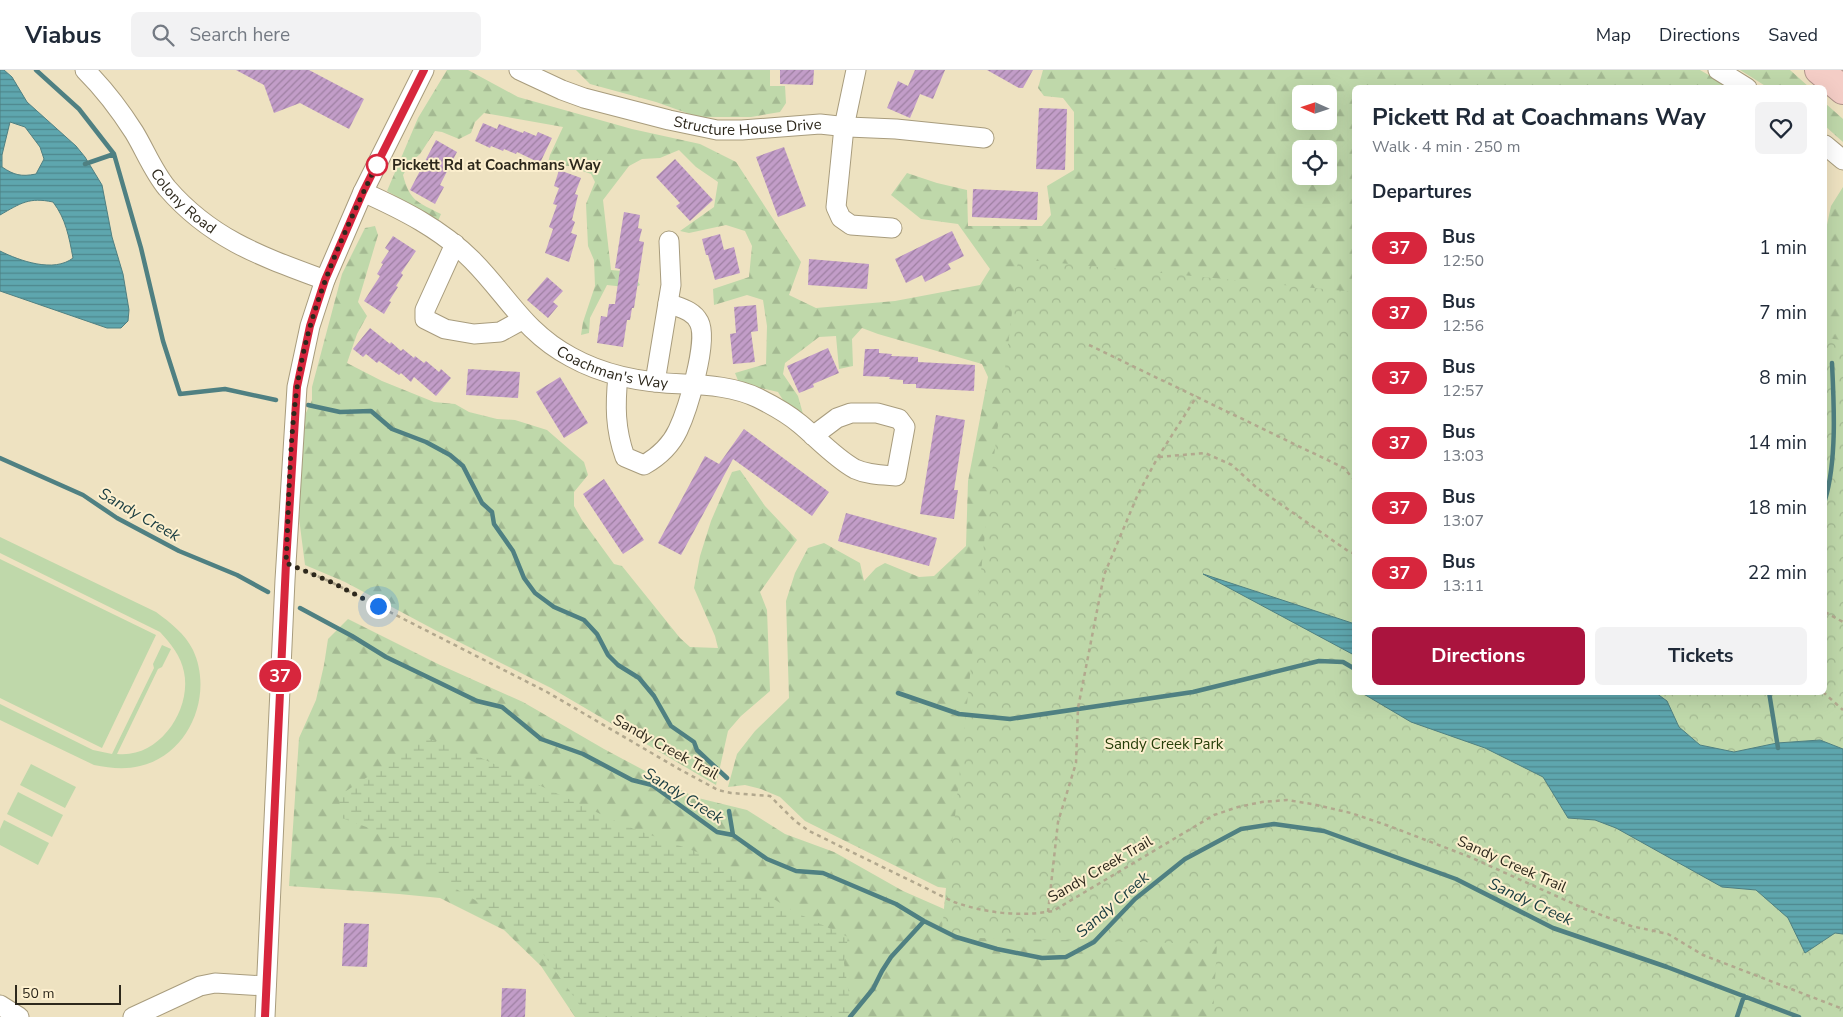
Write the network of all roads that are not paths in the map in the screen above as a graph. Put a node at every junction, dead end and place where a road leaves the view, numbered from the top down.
1 (84, 70) edge
2 (424, 70) edge
3 (519, 70) edge
4 (856, 70) edge
5 (1718, 70) edge
6 (1819, 70) edge
7 (1742, 85) edge
8 (1843, 90) edge
9 (844, 127) junction
10 (984, 138) dead end
11 (1827, 147) edge
12 (1843, 160) edge
13 (363, 192) junction
14 (892, 228) dead end
15 (669, 241) dead end
16 (455, 244) junction
17 (325, 280) junction
18 (668, 303) junction
19 (522, 320) junction
20 (618, 376) junction
21 (655, 382) junction
22 (694, 384) junction
23 (814, 436) junction
24 (266, 986) junction
25 (0, 1005) edge
26 (19, 1017) edge
27 (133, 1017) edge
28 (265, 1017) edge

1 - 17 street, Colony Road
2 - 13 street
3 - 9 street, Structure House Drive
4 - 9 street
5 - 7 street
6 - 8 highway
9 - 10 street, Structure House Drive
9 - 14 street
11 - 12 street
13 - 16 street, Coachman's Way
13 - 17 street
15 - 18 street
16 - 19 street, Coachman's Way
16 - 19 street
17 - 24 street
18 - 21 street
18 - 22 street
19 - 20 street, Coachman's Way
20 - 21 street, Coachman's Way
20 - 22 street
21 - 22 street, Coachman's Way
22 - 23 street, Coachman's Way
23 - 23 street, Coachman's Way
24 - 27 street
24 - 28 street
25 - 26 street

